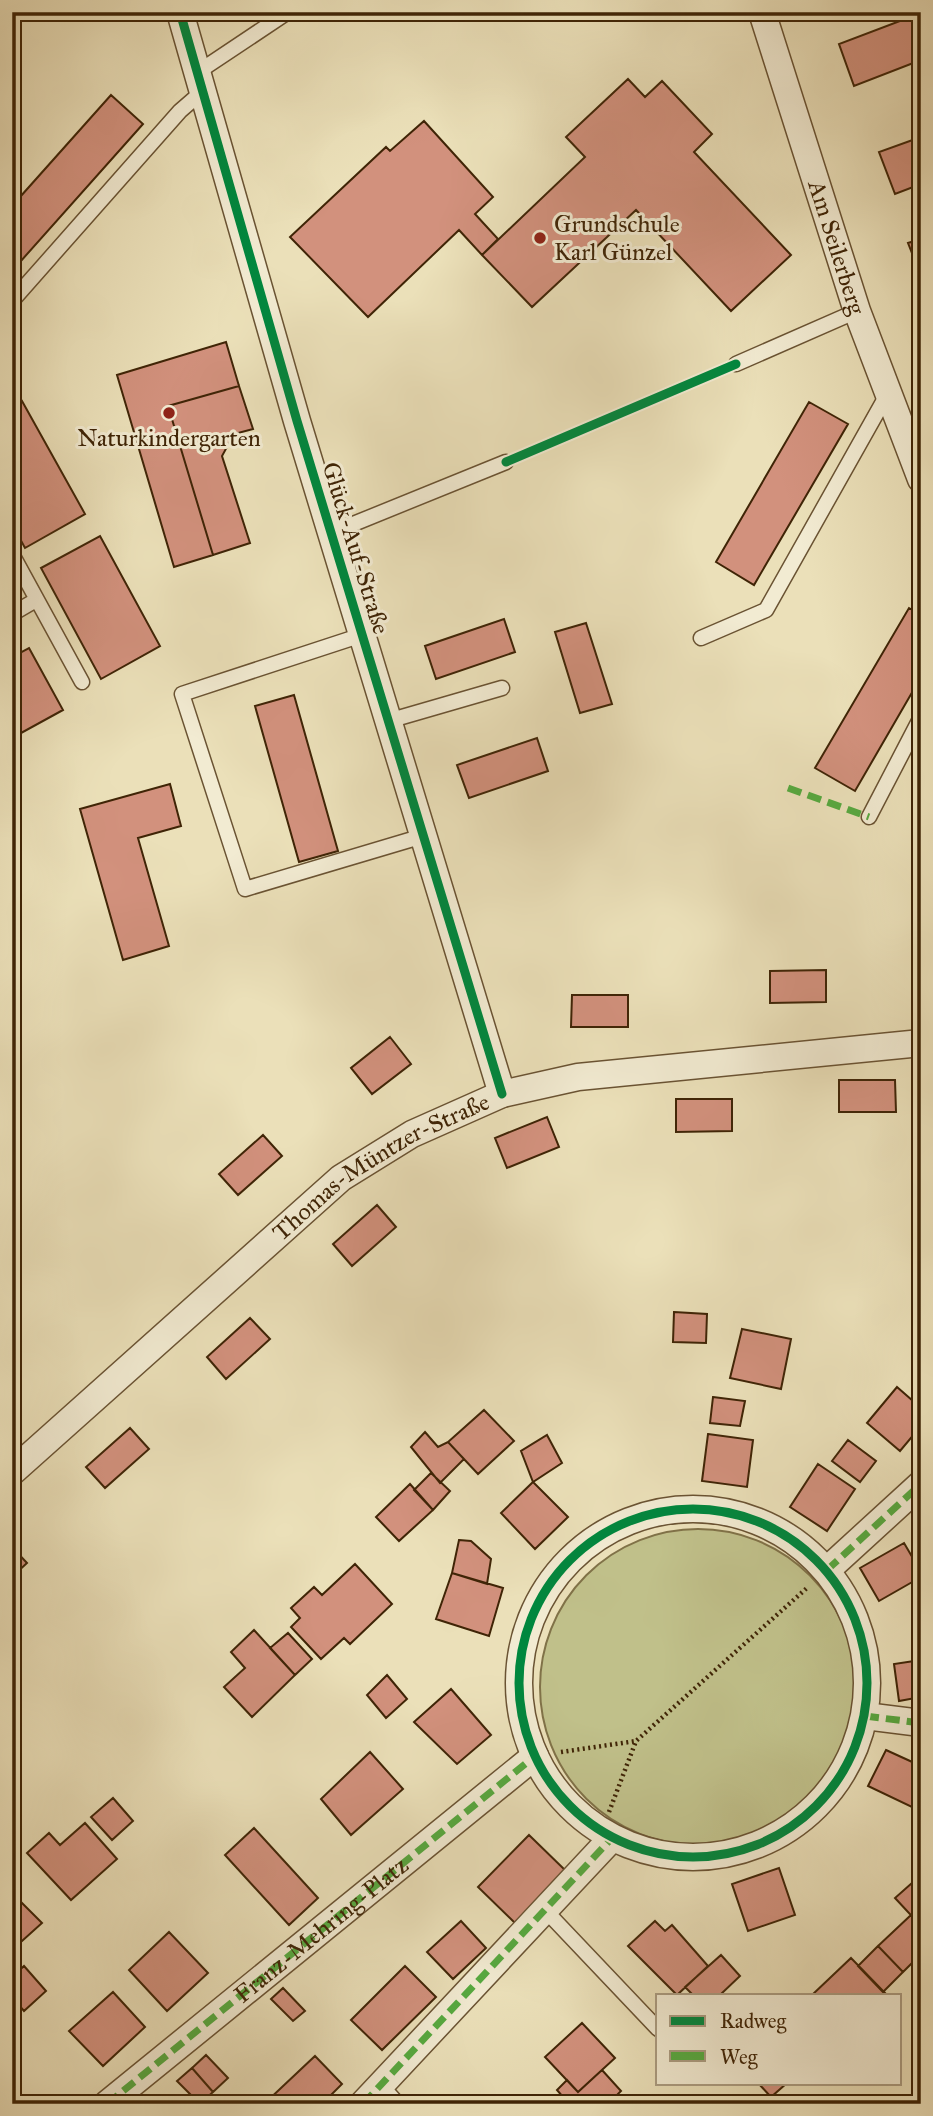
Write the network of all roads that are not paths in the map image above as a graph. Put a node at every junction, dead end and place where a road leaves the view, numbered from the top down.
1 (180, 12) edge
2 (288, 12) edge
3 (762, 12) edge
4 (201, 81) junction
5 (12, 301) edge
6 (857, 311) junction
7 (736, 364) dead end
8 (888, 393) junction
9 (506, 462) dead end
10 (921, 479) edge
11 (331, 533) junction
12 (12, 554) edge
13 (36, 600) junction
14 (12, 614) edge
15 (362, 635) junction
16 (701, 638) dead end
17 (82, 682) dead end
18 (502, 688) dead end
19 (921, 717) edge
20 (388, 721) junction
21 (869, 817) dead end
22 (423, 836) junction
23 (921, 1043) edge
24 (502, 1094) junction
25 (12, 1472) edge
26 (921, 1484) edge
27 (827, 1570) junction
28 (865, 1716) junction
29 (921, 1723) edge
30 (535, 1756) junction
31 (607, 1834) junction
32 (545, 1910) junction
33 (656, 2027) edge
34 (381, 2098) edge
35 (107, 2104) edge

1 - 4 street, Glück-Auf-Straße
2 - 4 lane
3 - 6 street, Am Seilerberg
4 - 5 lane
4 - 11 street, Glück-Auf-Straße
6 - 7 lane
6 - 8 street, Am Seilerberg
8 - 10 street, Am Seilerberg
8 - 16 lane
9 - 11 lane
11 - 15 street, Glück-Auf-Straße
12 - 13 lane
13 - 14 lane
13 - 17 lane
15 - 20 street, Glück-Auf-Straße
15 - 22 lane
18 - 20 lane
19 - 21 lane
20 - 22 street, Glück-Auf-Straße
22 - 24 street, Glück-Auf-Straße
23 - 24 street, Thomas-Müntzer-Straße
24 - 25 street, Thomas-Müntzer-Straße
26 - 27 street
27 - 28 street
27 - 30 street
28 - 29 street
28 - 31 street
30 - 31 street
30 - 35 street, Franz-Mehring-Platz
31 - 32 street
32 - 33 lane
32 - 34 street

